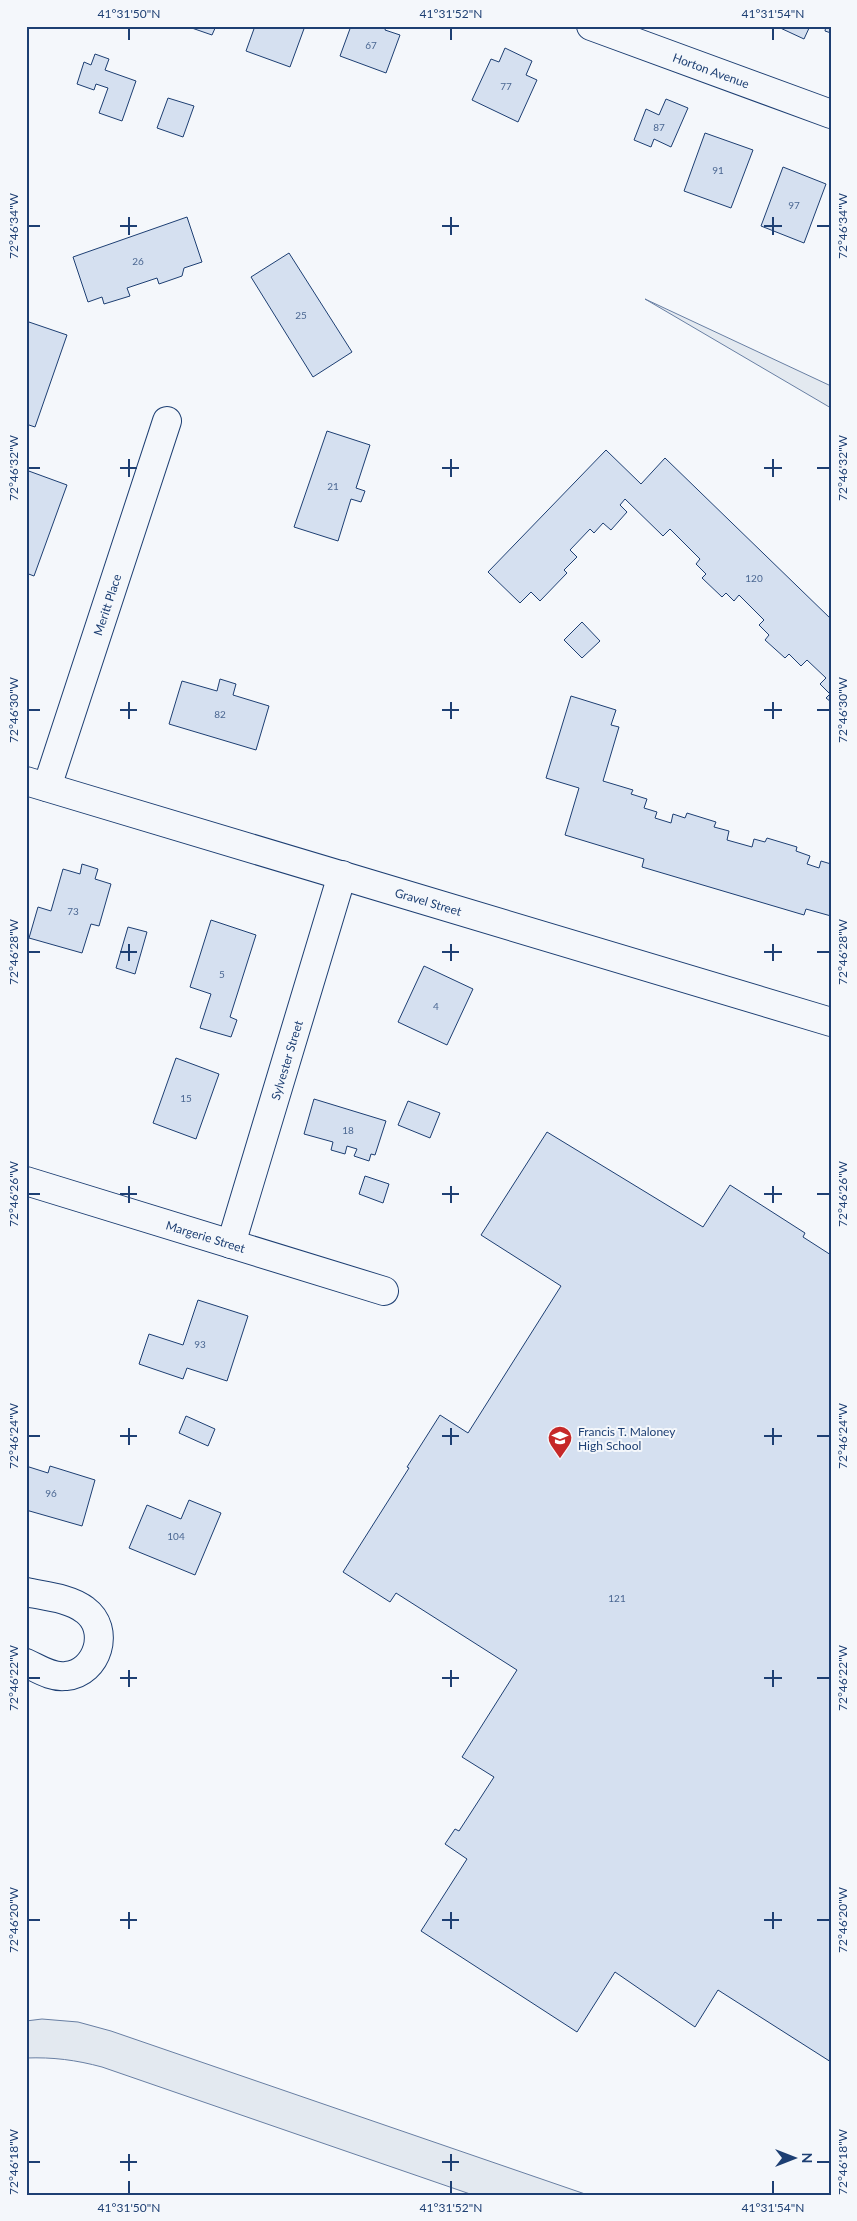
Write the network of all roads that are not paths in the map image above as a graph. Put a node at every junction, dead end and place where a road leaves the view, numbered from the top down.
1 (591, 26) edge
2 (831, 114) edge
3 (166, 420) dead end
4 (36, 784) edge
5 (342, 875) junction
6 (831, 1022) edge
7 (26, 1181) edge
8 (232, 1244) junction
9 (384, 1290) dead end
10 (26, 1592) edge
11 (26, 1663) edge

1 - 2 street, Horton Avenue
3 - 4 street, Meritt Place
4 - 5 street, Gravel Street
5 - 6 street, Gravel Street
5 - 8 street, Sylvester Street
7 - 8 street, Margerie Street
8 - 9 street, Margerie Street
10 - 11 street

